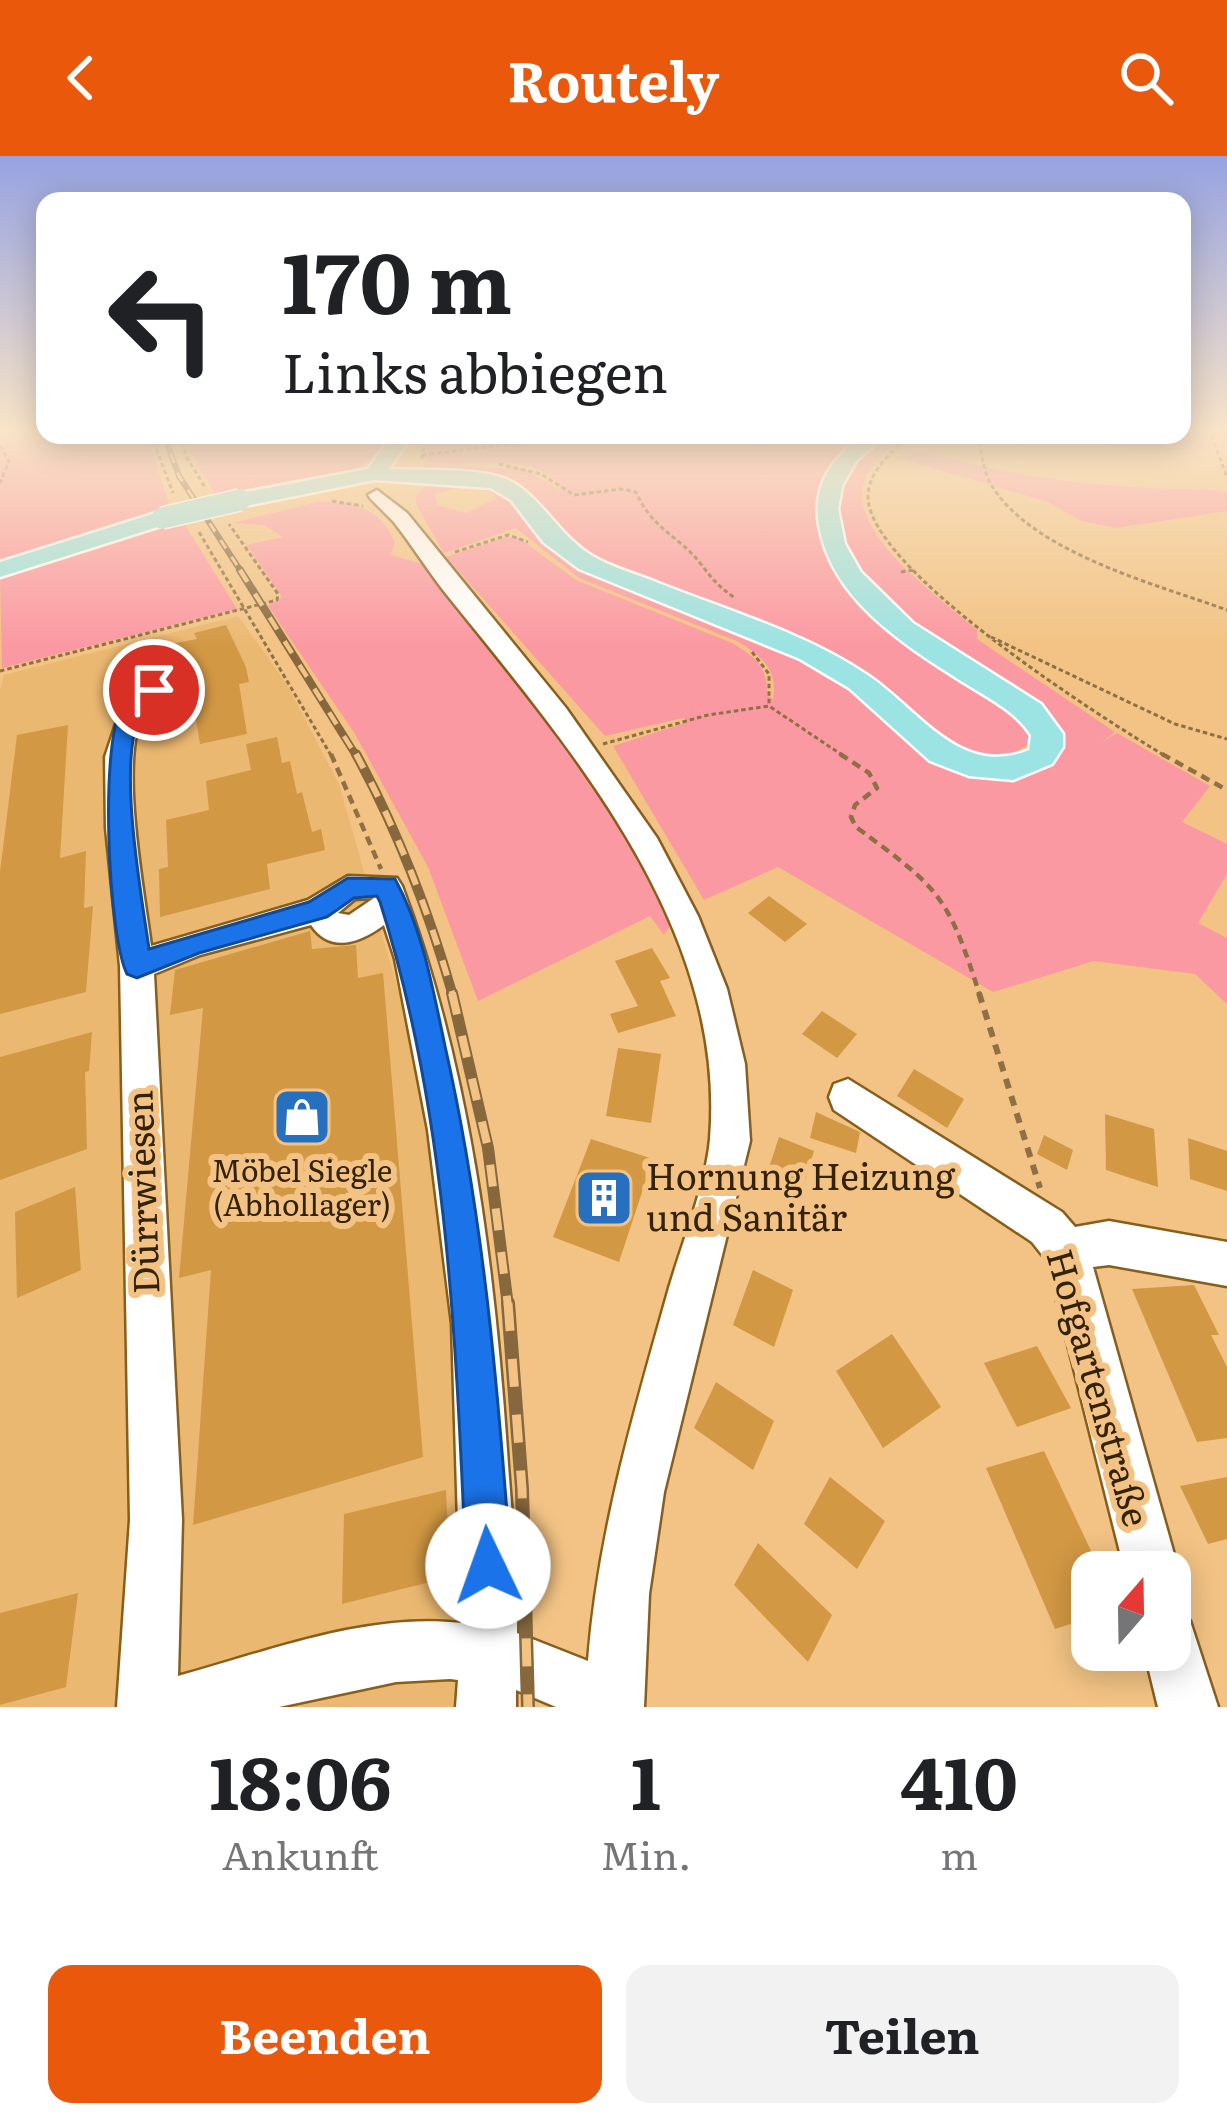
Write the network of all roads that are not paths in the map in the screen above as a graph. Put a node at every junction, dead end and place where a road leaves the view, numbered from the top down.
1 (266, 501) edge
2 (391, 501) edge
3 (524, 501) edge
4 (829, 501) edge
5 (0, 570) edge
6 (154, 690) dead end
7 (137, 966) junction
8 (848, 1096) dead end
9 (1056, 1239) junction
10 (1227, 1264) edge
11 (1146, 1551) edge
12 (1178, 1671) edge
13 (486, 1680) edge
14 (147, 1707) edge
15 (174, 1707) edge
16 (613, 1707) edge
17 (1188, 1707) edge

1 - 5 main road, bridge
2 - 16 street
3 - 4 main road
6 - 7 street, Dürrwiesen
7 - 13 street
7 - 14 street, Dürrwiesen
8 - 9 street, Hofgartenstraße
9 - 10 street
9 - 11 street, Hofgartenstraße
12 - 17 street
13 - 15 street
13 - 16 street

